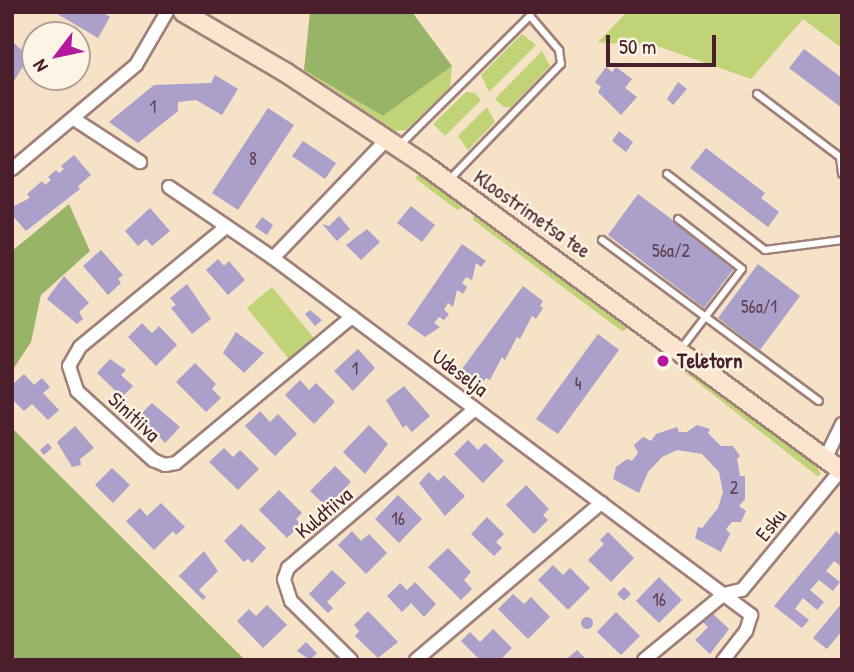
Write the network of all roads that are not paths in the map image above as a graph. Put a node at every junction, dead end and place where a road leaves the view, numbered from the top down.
1 (167, 12) edge
2 (183, 12) edge
3 (757, 94) dead end
4 (74, 119) junction
5 (392, 143) junction
6 (140, 162) dead end
7 (12, 169) edge
8 (667, 174) dead end
9 (842, 174) edge
10 (448, 181) junction
11 (169, 187) dead end
12 (678, 219) dead end
13 (226, 228) junction
14 (602, 240) dead end
15 (842, 240) edge
16 (273, 258) junction
17 (352, 317) junction
18 (706, 317) junction
19 (681, 350) junction
20 (819, 401) dead end
21 (475, 409) junction
22 (842, 424) edge
23 (825, 458) junction
24 (841, 471) edge
25 (601, 503) junction
26 (724, 594) junction
27 (351, 660) edge
28 (416, 660) edge
29 (644, 660) edge
30 (723, 660) edge

1 - 4 street
2 - 5 main road, Kloostrimetsa tee
3 - 9 lane
4 - 6 street
4 - 7 street
5 - 10 main road, Kloostrimetsa tee
5 - 10 lane
5 - 16 street
8 - 15 lane
10 - 19 main road, Kloostrimetsa tee
11 - 13 street, Udeselja
12 - 18 lane
13 - 16 street, Udeselja
13 - 17 street, Sinitiiva
14 - 18 lane
16 - 17 street, Udeselja
17 - 21 street, Udeselja
18 - 19 lane
18 - 20 lane
19 - 23 main road, Kloostrimetsa tee
21 - 25 street, Udeselja
21 - 27 street, Kuldtiiva
22 - 23 street
23 - 24 main road, Kloostrimetsa tee
24 - 26 street, Esku
25 - 26 street, Udeselja
25 - 28 street
26 - 29 street, Esku
26 - 30 street

